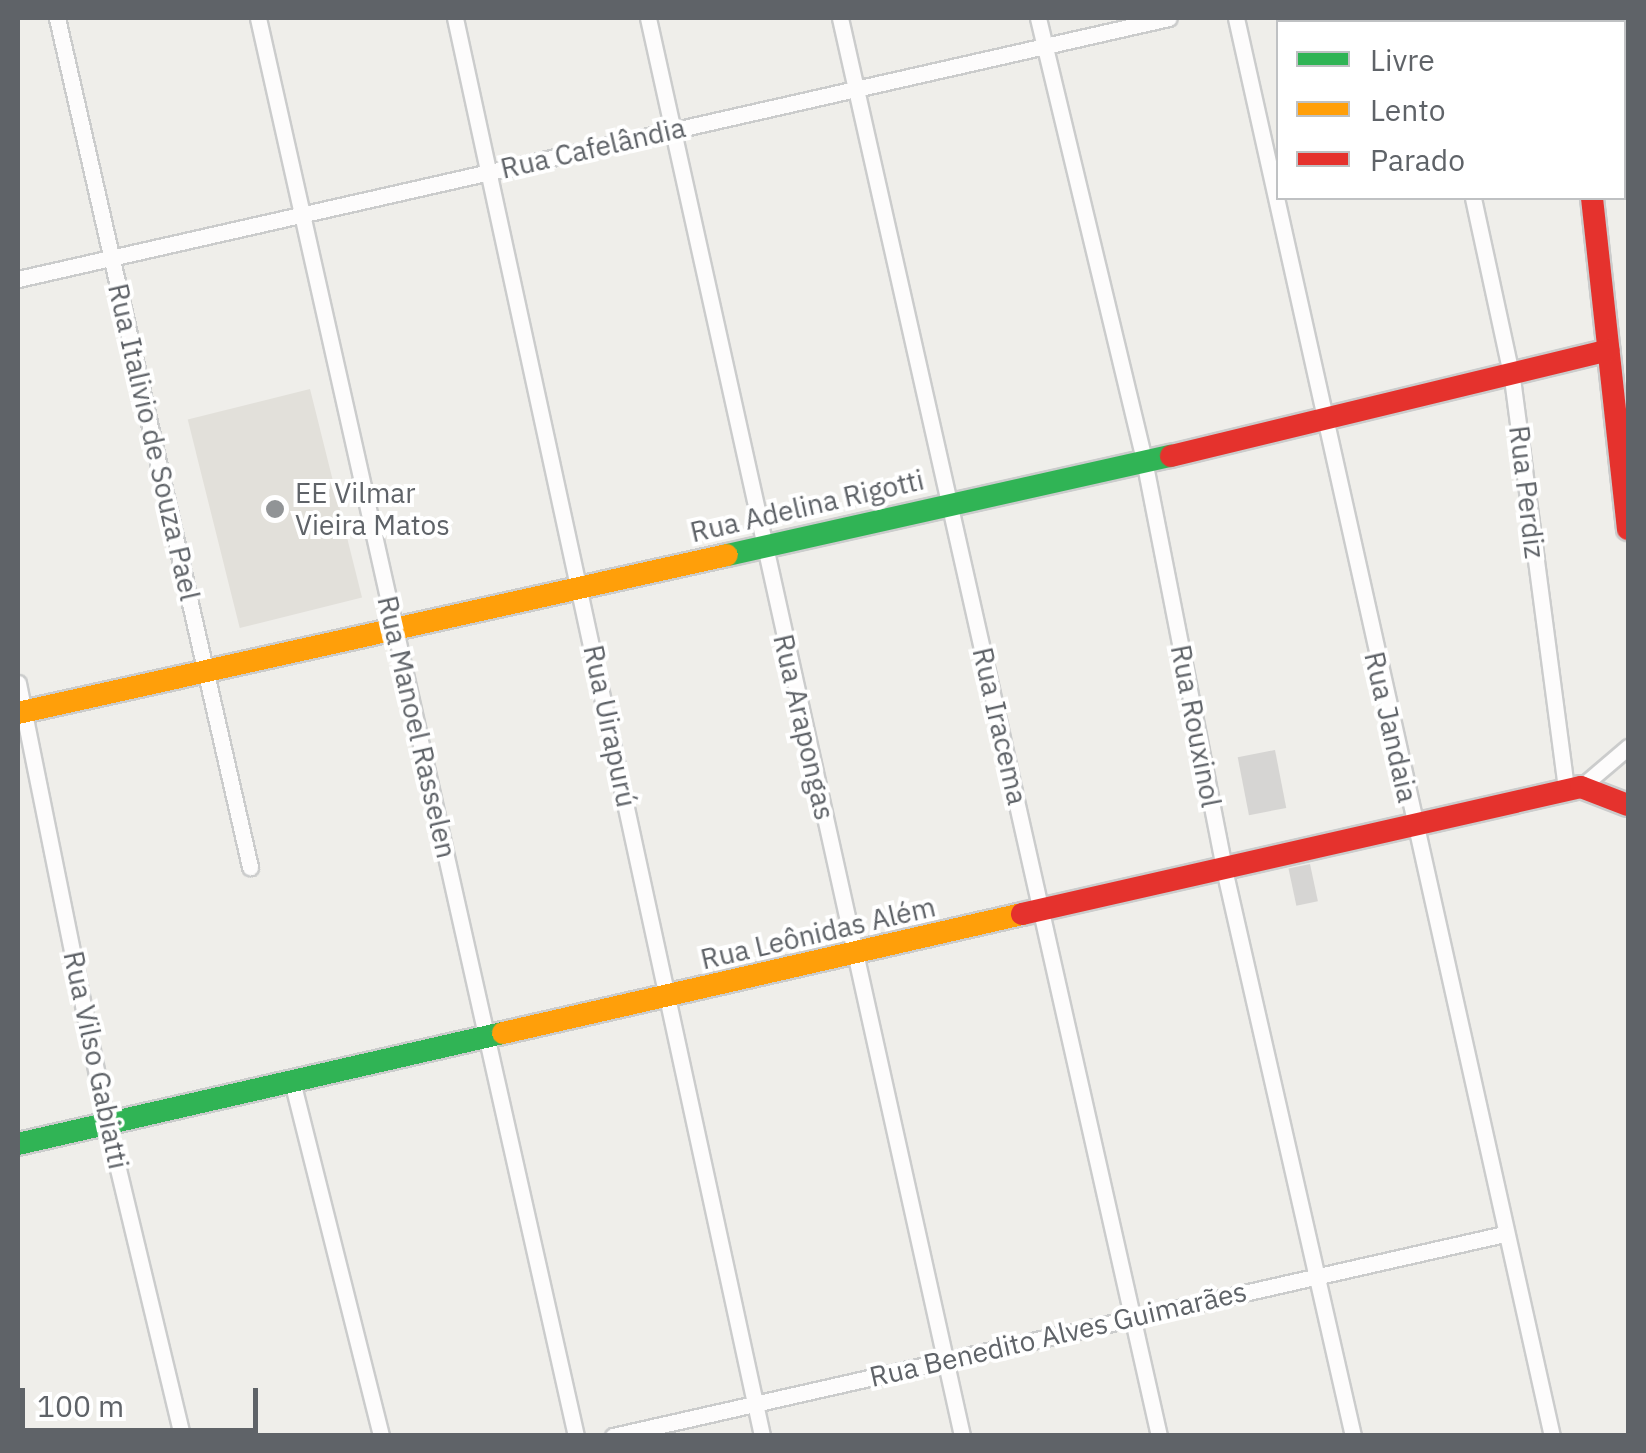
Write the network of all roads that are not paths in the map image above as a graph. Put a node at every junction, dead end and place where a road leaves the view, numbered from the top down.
1 (57, 18) edge
2 (258, 18) edge
3 (455, 18) edge
4 (648, 18) edge
5 (840, 18) edge
6 (1038, 18) edge
7 (1170, 18) edge
8 (1236, 18) edge
9 (1045, 46) junction
10 (856, 88) junction
11 (673, 130) junction
12 (490, 171) junction
13 (1473, 200) edge
14 (1592, 200) edge
15 (302, 214) junction
16 (113, 257) junction
17 (18, 278) edge
18 (1608, 350) junction
19 (1512, 378) junction
20 (1322, 422) junction
21 (1144, 460) junction
22 (950, 505) junction
23 (1628, 529) edge
24 (764, 546) junction
25 (580, 588) junction
26 (395, 629) junction
27 (206, 671) junction
28 (18, 683) edge
29 (21, 712) edge
30 (1628, 747) edge
31 (1573, 788) junction
32 (1628, 805) edge
33 (1414, 828) junction
34 (250, 867) dead end
35 (1224, 869) junction
36 (1042, 913) junction
37 (855, 955) junction
38 (669, 997) junction
39 (486, 1038) junction
40 (292, 1082) junction
41 (108, 1123) junction
42 (18, 1144) edge
43 (1504, 1234) junction
44 (1316, 1276) junction
45 (1132, 1317) junction
46 (944, 1359) junction
47 (754, 1404) junction
48 (182, 1436) edge
49 (381, 1436) edge
50 (576, 1436) edge
51 (612, 1436) edge
52 (762, 1436) edge
53 (962, 1436) edge
54 (1159, 1436) edge
55 (1352, 1436) edge
56 (1552, 1436) edge

1 - 16 street, Rua Italivio de Souza Pael
2 - 15 street, Rua Manoel Rasselen
3 - 12 street, Rua Uirapurú
4 - 11 street, Rua Arapongas
5 - 10 street, Rua Iracema
6 - 9 street, Rua Rouxinol
7 - 9 street, Rua Cafelândia
8 - 20 street, Rua Jandaia
9 - 10 street, Rua Cafelândia
9 - 21 street, Rua Rouxinol
10 - 11 street, Rua Cafelândia
10 - 22 street, Rua Iracema
11 - 12 street, Rua Cafelândia
11 - 24 street, Rua Arapongas
12 - 15 street, Rua Cafelândia
12 - 25 street, Rua Uirapurú
13 - 19 street, Rua Perdiz
14 - 18 main road
15 - 16 street, Rua Cafelândia
15 - 26 street, Rua Manoel Rasselen
16 - 17 street, Rua Cafelândia
16 - 27 street, Rua Italivio de Souza Pael
18 - 19 main road, Rua Adelina Rigotti
18 - 23 main road
19 - 20 main road, Rua Adelina Rigotti
19 - 31 street, Rua Perdiz
20 - 21 main road, Rua Adelina Rigotti
20 - 33 street, Rua Jandaia
21 - 22 main road, Rua Adelina Rigotti
21 - 35 street, Rua Rouxinol
22 - 24 main road, Rua Adelina Rigotti
22 - 36 street, Rua Iracema
24 - 25 main road, Rua Adelina Rigotti
24 - 37 street, Rua Arapongas
25 - 26 main road, Rua Adelina Rigotti
25 - 38 street, Rua Uirapurú
26 - 27 main road, Rua Adelina Rigotti
26 - 39 street, Rua Manoel Rasselen
27 - 29 main road, Rua Adelina Rigotti
27 - 34 street, Rua Italivio de Souza Pael
28 - 29 street, Rua Vilso Gabiatti
29 - 41 street, Rua Vilso Gabiatti
30 - 31 street
31 - 32 main road
31 - 33 main road, Rua Leônidas Além
33 - 35 main road, Rua Leônidas Além
33 - 43 street, Rua Jandaia
35 - 36 main road, Rua Leônidas Além
35 - 44 street, Rua Rouxinol
36 - 37 main road, Rua Leônidas Além
36 - 45 street, Rua Iracema
37 - 38 main road, Rua Leônidas Além
37 - 46 street, Rua Arapongas
38 - 39 main road, Rua Leônidas Além
38 - 47 street, Rua Uirapurú
39 - 40 main road, Rua Leônidas Além
39 - 50 street, Rua Manoel Rasselen
40 - 41 main road, Rua Leônidas Além
40 - 49 street
41 - 42 main road, Rua Leônidas Além
41 - 48 street, Rua Vilso Gabiatti
43 - 44 street, Rua Benedito Alves Guimarães
43 - 56 street, Rua Jandaia
44 - 45 street, Rua Benedito Alves Guimarães
44 - 55 street, Rua Rouxinol
45 - 46 street, Rua Benedito Alves Guimarães
45 - 54 street, Rua Iracema
46 - 47 street, Rua Benedito Alves Guimarães
46 - 53 street, Rua Arapongas
47 - 51 street, Rua Benedito Alves Guimarães
47 - 52 street, Rua Uirapurú

